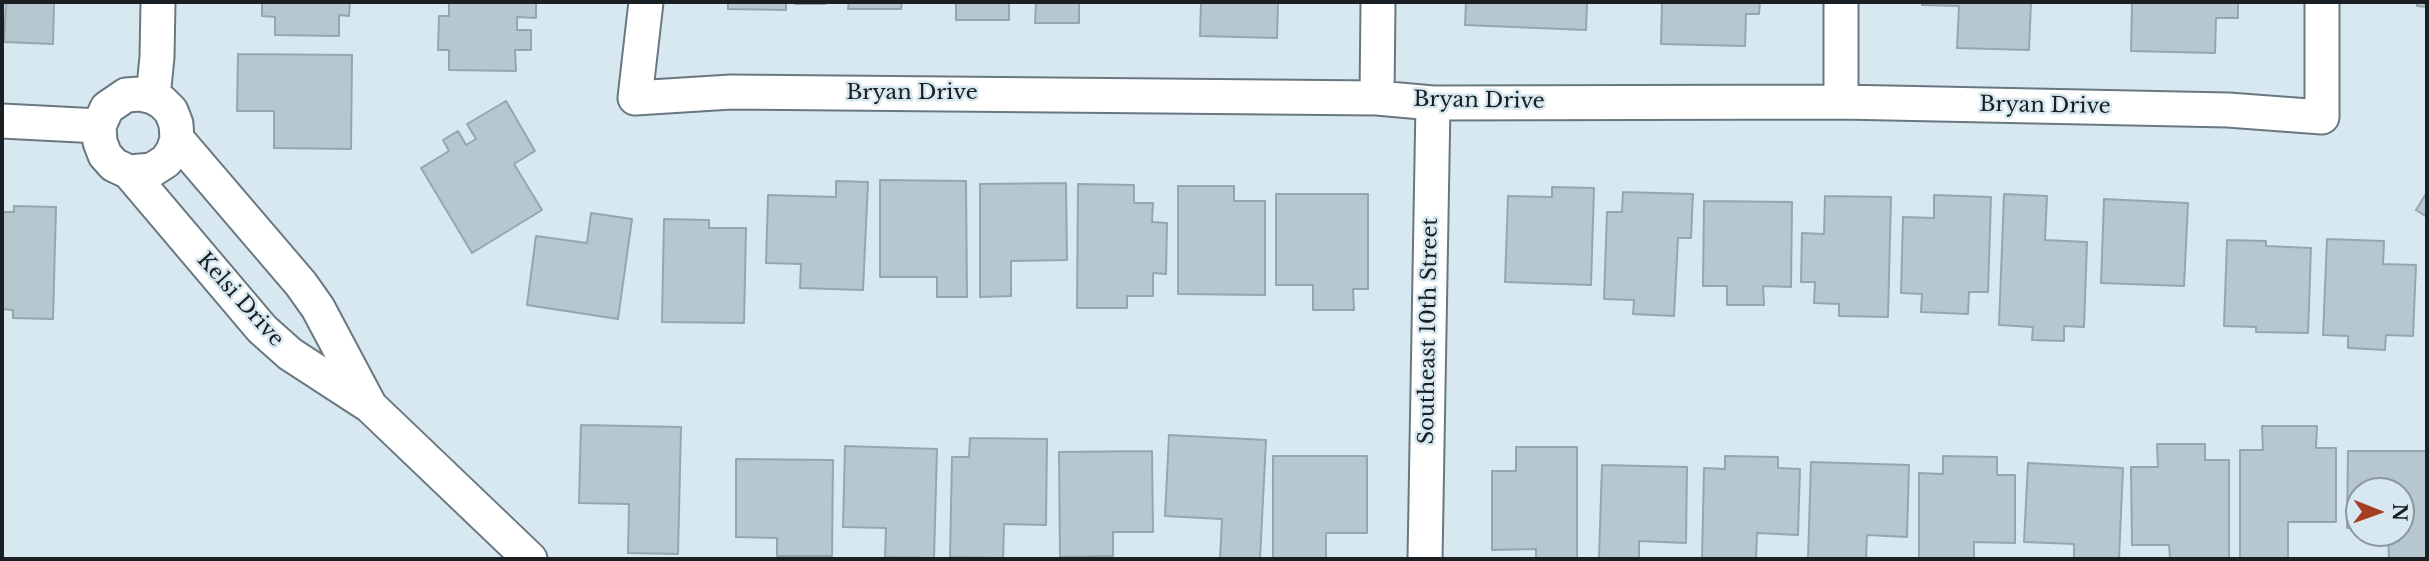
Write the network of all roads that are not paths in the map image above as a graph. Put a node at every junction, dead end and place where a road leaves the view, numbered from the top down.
1 (158, 2) edge
2 (646, 2) edge
3 (1378, 2) edge
4 (1841, 2) edge
5 (2322, 2) edge
6 (153, 97) junction
7 (1377, 98) junction
8 (1841, 102) junction
9 (1433, 103) junction
10 (2, 121) edge
11 (99, 126) junction
12 (177, 139) junction
13 (129, 172) junction
14 (370, 406) junction
15 (530, 559) edge
16 (1425, 559) edge

1 - 6 street
2 - 7 street, Bryan Drive
3 - 7 street
4 - 8 street
5 - 8 street, Bryan Drive
6 - 11 street
6 - 12 street
7 - 9 street, Bryan Drive
8 - 9 street, Bryan Drive
9 - 16 street, Southeast 10th Street
10 - 11 street
11 - 13 street
12 - 13 street
12 - 14 street, Kelsi Drive
13 - 14 street, Kelsi Drive
14 - 15 street, Kelsi Drive

